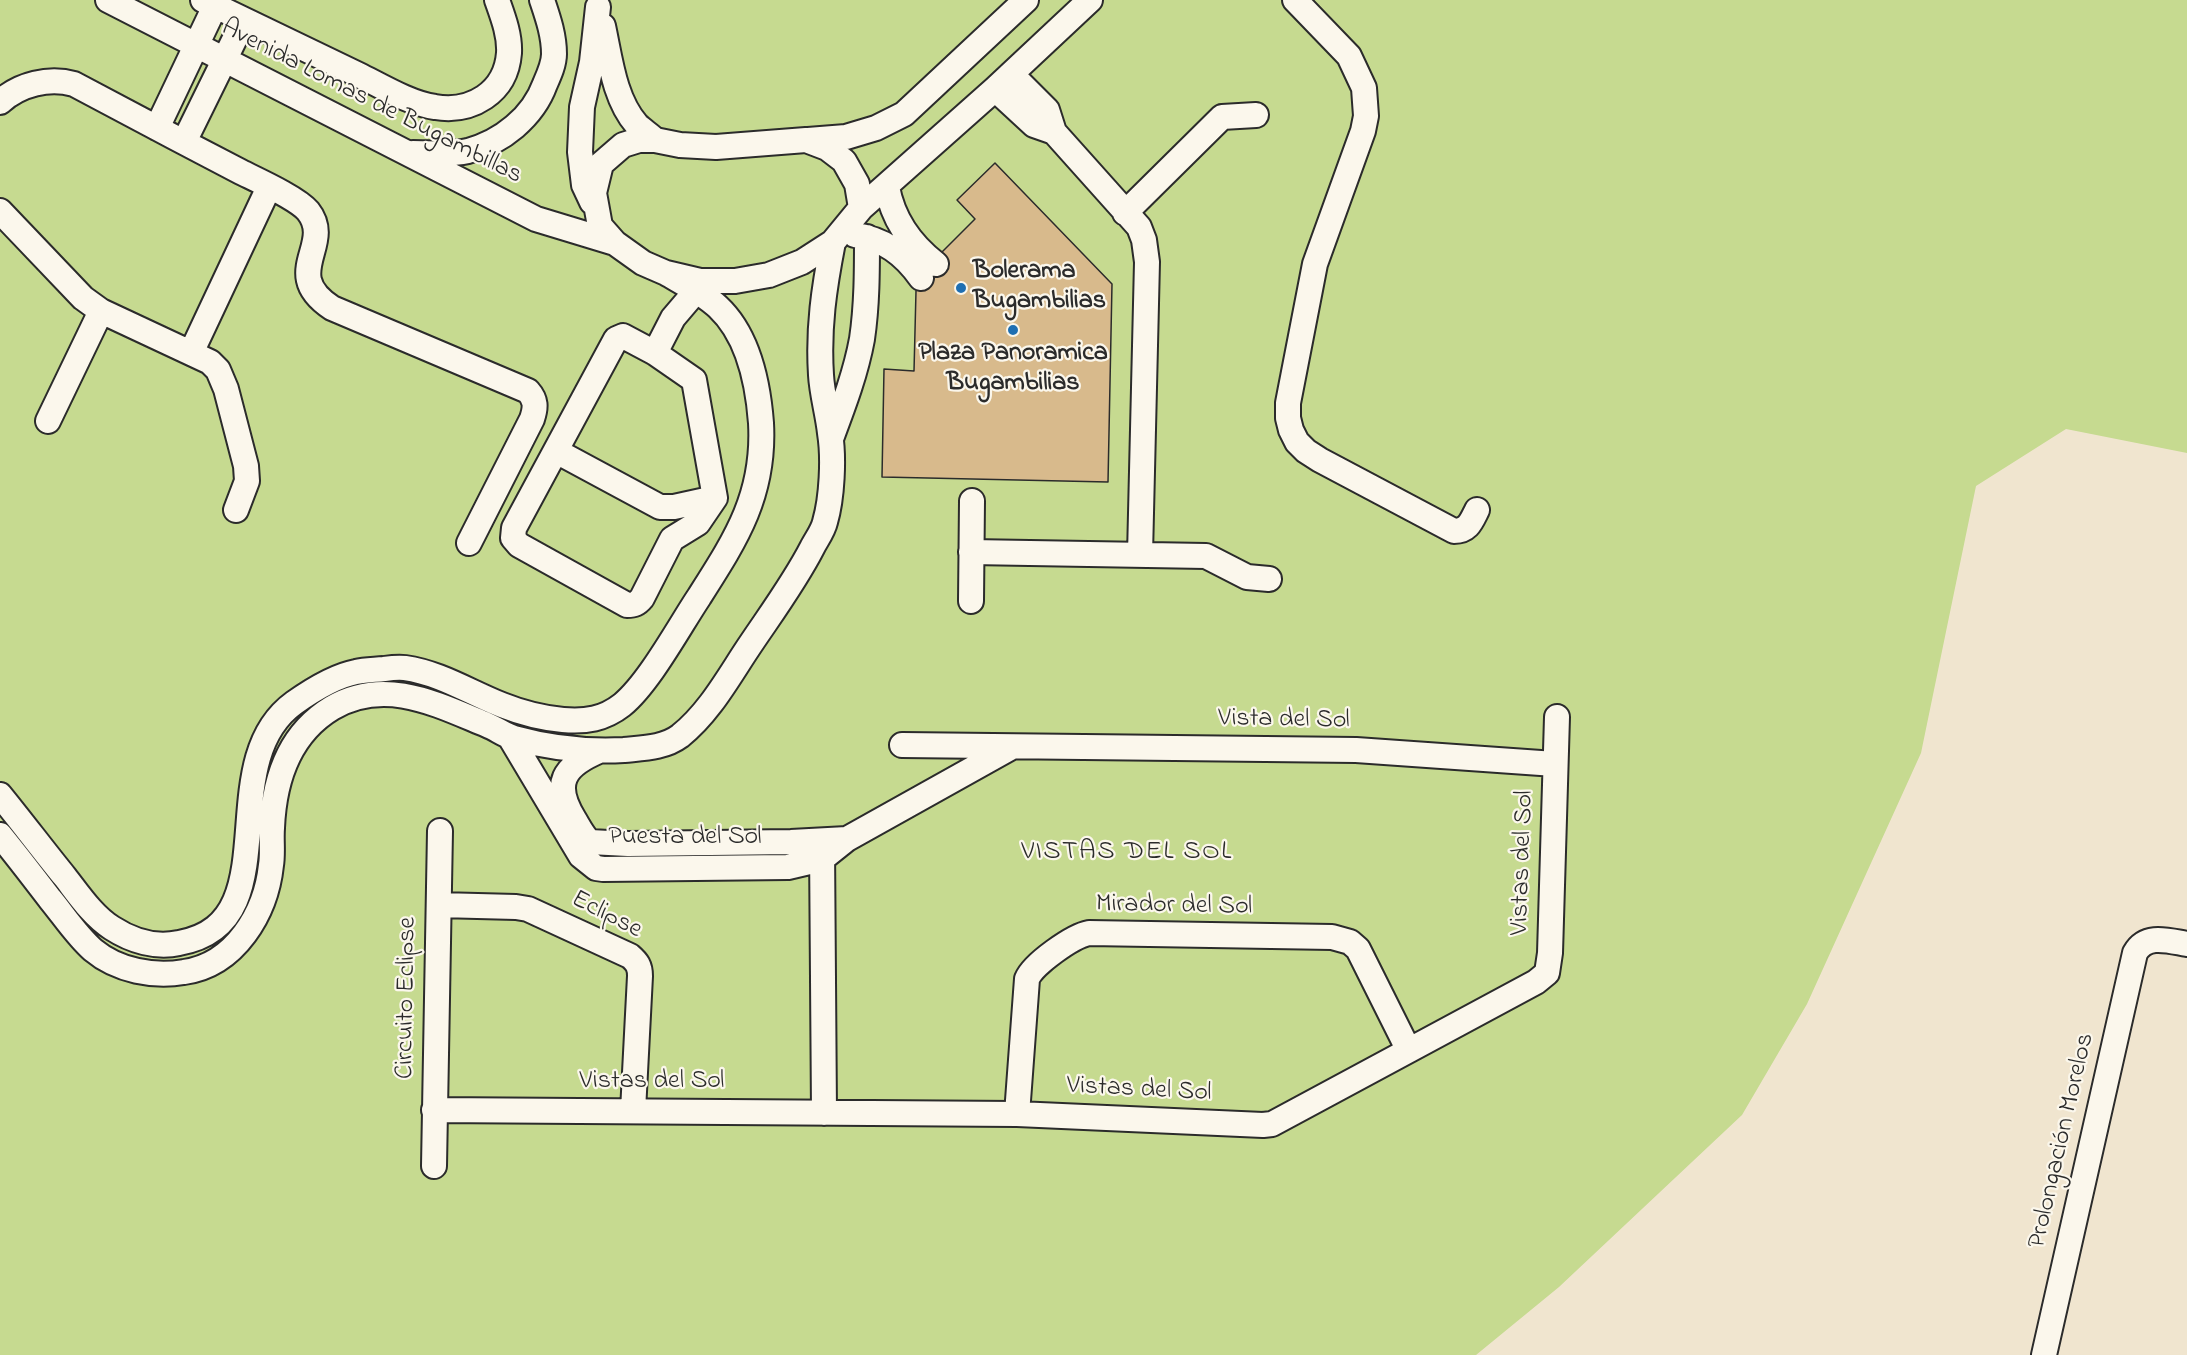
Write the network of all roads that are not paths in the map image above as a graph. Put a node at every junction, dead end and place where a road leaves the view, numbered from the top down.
1 (108, 0) edge
2 (497, 0) edge
3 (542, 0) edge
4 (1026, 0) edge
5 (1090, 0) edge
6 (1295, 0) edge
7 (209, 3) edge
8 (598, 3) edge
9 (244, 20) junction
10 (196, 46) junction
11 (224, 60) junction
12 (1003, 81) junction
13 (178, 83) junction
14 (206, 96) junction
15 (0, 102) edge
16 (1256, 115) dead end
17 (156, 128) junction
18 (656, 140) junction
19 (806, 140) junction
20 (184, 142) junction
21 (404, 152) junction
22 (269, 187) junction
23 (887, 187) junction
24 (861, 208) junction
25 (596, 210) junction
26 (0, 212) edge
27 (1125, 213) junction
28 (867, 237) junction
29 (837, 238) junction
30 (615, 243) junction
31 (666, 273) junction
32 (696, 291) junction
33 (101, 311) junction
34 (191, 353) junction
35 (655, 353) junction
36 (48, 421) dead end
37 (831, 438) junction
38 (556, 451) junction
39 (715, 498) junction
40 (972, 501) dead end
41 (236, 510) dead end
42 (1477, 510) dead end
43 (469, 543) dead end
44 (971, 552) junction
45 (1140, 555) junction
46 (1269, 579) dead end
47 (971, 601) dead end
48 (1557, 717) dead end
49 (510, 737) junction
50 (902, 745) dead end
51 (1012, 746) junction
52 (599, 751) junction
53 (1556, 764) junction
54 (0, 795) edge
55 (440, 831) dead end
56 (0, 835) edge
57 (628, 844) junction
58 (585, 849) junction
59 (822, 850) junction
60 (629, 869) junction
61 (439, 905) junction
62 (2187, 944) edge
63 (1408, 1049) junction
64 (434, 1110) junction
65 (633, 1112) junction
66 (824, 1113) junction
67 (1017, 1114) junction
68 (434, 1166) dead end
69 (2044, 1355) edge

1 - 10 street, Avenida Lomas de Bugambillas
2 - 9 street
3 - 21 street
4 - 19 street
5 - 12 street
6 - 42 street
7 - 9 street
7 - 10 street
8 - 18 street
8 - 25 street
9 - 11 street
10 - 11 street, Avenida Lomas de Bugambillas
10 - 13 street
11 - 14 street
11 - 21 street, Avenida Lomas de Bugambillas
12 - 23 street
12 - 27 street
13 - 14 street
13 - 17 street
14 - 20 street
15 - 17 street
16 - 27 street
17 - 20 street
18 - 19 street
18 - 25 street
19 - 24 street
20 - 22 street
21 - 30 street, Avenida Lomas de Bugambillas
22 - 34 street
22 - 43 street
23 - 24 street
23 - 28 street
24 - 29 street
25 - 30 street
26 - 33 street
27 - 45 street
28 - 29 street
28 - 37 street
29 - 31 street
29 - 37 street
30 - 31 street
31 - 32 street
32 - 35 street
32 - 54 street
33 - 34 street
33 - 36 street
34 - 41 street
35 - 38 street
35 - 39 street
37 - 52 street
38 - 39 street
38 - 39 street
40 - 44 street
44 - 45 street
44 - 47 street
45 - 46 street
48 - 53 street, Vistas del Sol
49 - 52 street
49 - 56 street
49 - 58 street, Puesta del Sol
50 - 51 street, Vista del Sol
51 - 53 street, Vista del Sol
51 - 59 street
52 - 58 street, Puesta del Sol
53 - 63 street, Vistas del Sol
55 - 61 street, Circuito Eclipse
57 - 58 street, Puesta del Sol
57 - 59 street, Puesta del Sol
57 - 60 street
58 - 60 street, Puesta del Sol
59 - 60 street, Puesta del Sol
59 - 66 street
61 - 64 street, Circuito Eclipse
61 - 65 street, Eclipse
62 - 69 street, Prolongación Morelos
63 - 67 street, Vistas del Sol
63 - 67 street, Mirador del Sol
64 - 65 street, Vistas del Sol
64 - 68 street, Circuito Eclipse
65 - 66 street, Vistas del Sol
66 - 67 street, Vistas del Sol

